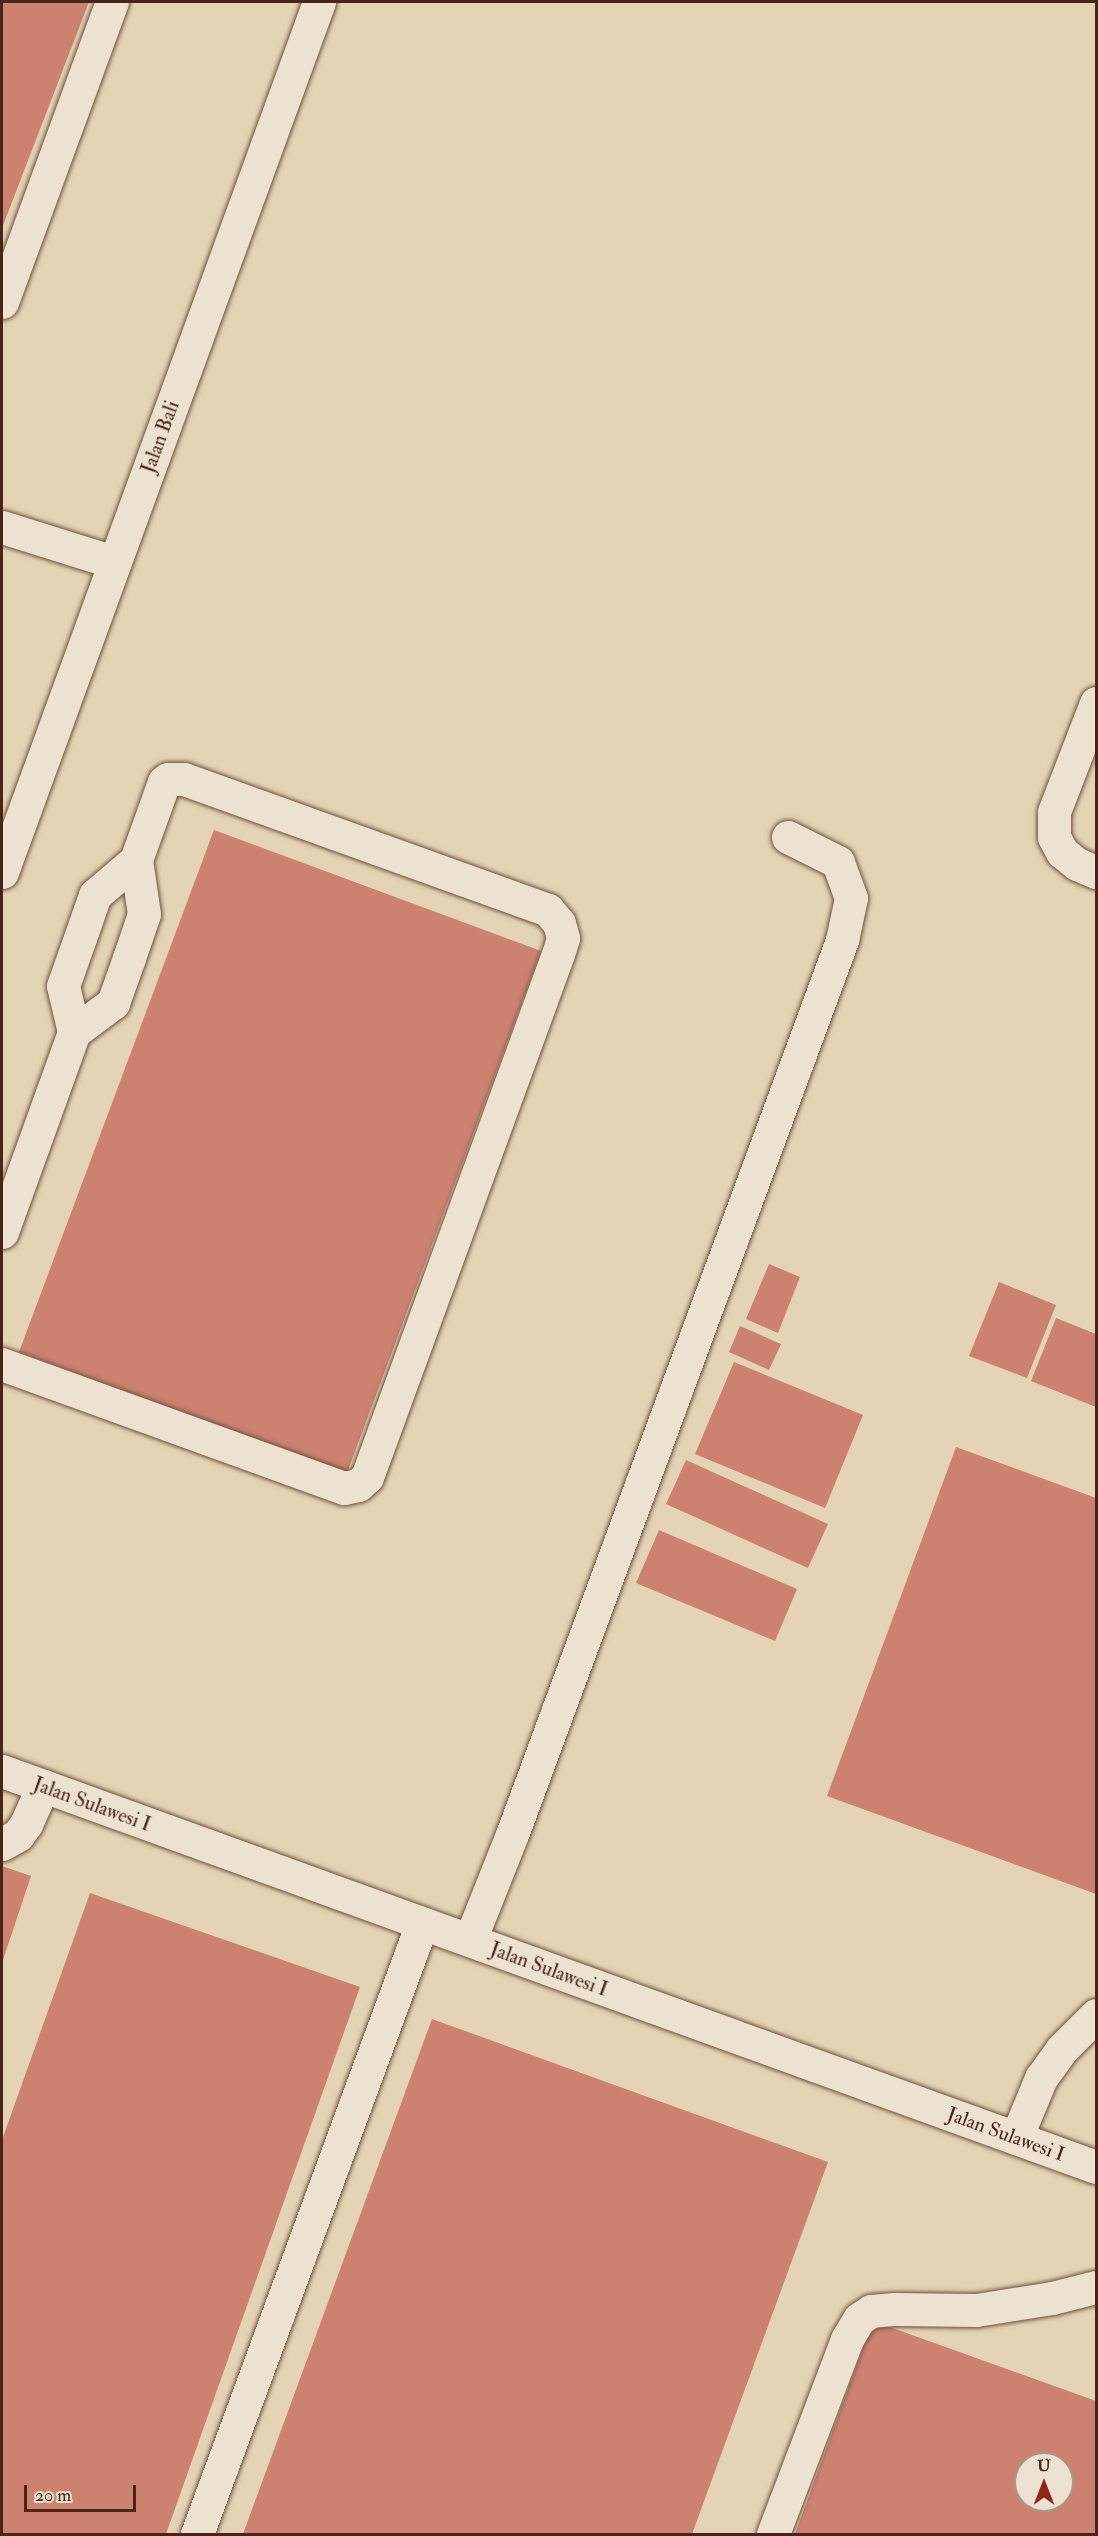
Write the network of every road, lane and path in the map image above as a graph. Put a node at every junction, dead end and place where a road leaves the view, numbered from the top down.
1 (112, 2) edge
2 (319, 2) edge
3 (2, 302) edge
4 (2, 527) edge
5 (114, 562) junction
6 (1096, 703) edge
7 (788, 837) dead end
8 (136, 860) junction
9 (2, 872) edge
10 (1096, 872) edge
11 (74, 1032) junction
12 (2, 1232) edge
13 (2, 1364) edge
14 (2, 1771) edge
15 (43, 1786) junction
16 (2, 1844) edge
17 (422, 1923) junction
18 (470, 1940) junction
19 (1096, 2015) edge
20 (1016, 2138) junction
21 (1096, 2167) edge
22 (1096, 2287) edge
23 (197, 2535) edge
24 (773, 2535) edge

1 - 3 street
2 - 5 street, Jalan Bali
4 - 5 street
5 - 9 street, Jalan Bali
6 - 10 street
7 - 18 street
8 - 11 street
8 - 11 street
8 - 13 street
11 - 12 street
14 - 15 street, Jalan Sulawesi I
15 - 16 street
15 - 17 street, Jalan Sulawesi I
17 - 18 street, Jalan Sulawesi I
17 - 23 street
18 - 20 street, Jalan Sulawesi I
19 - 20 street
20 - 21 street, Jalan Sulawesi I
22 - 24 street

